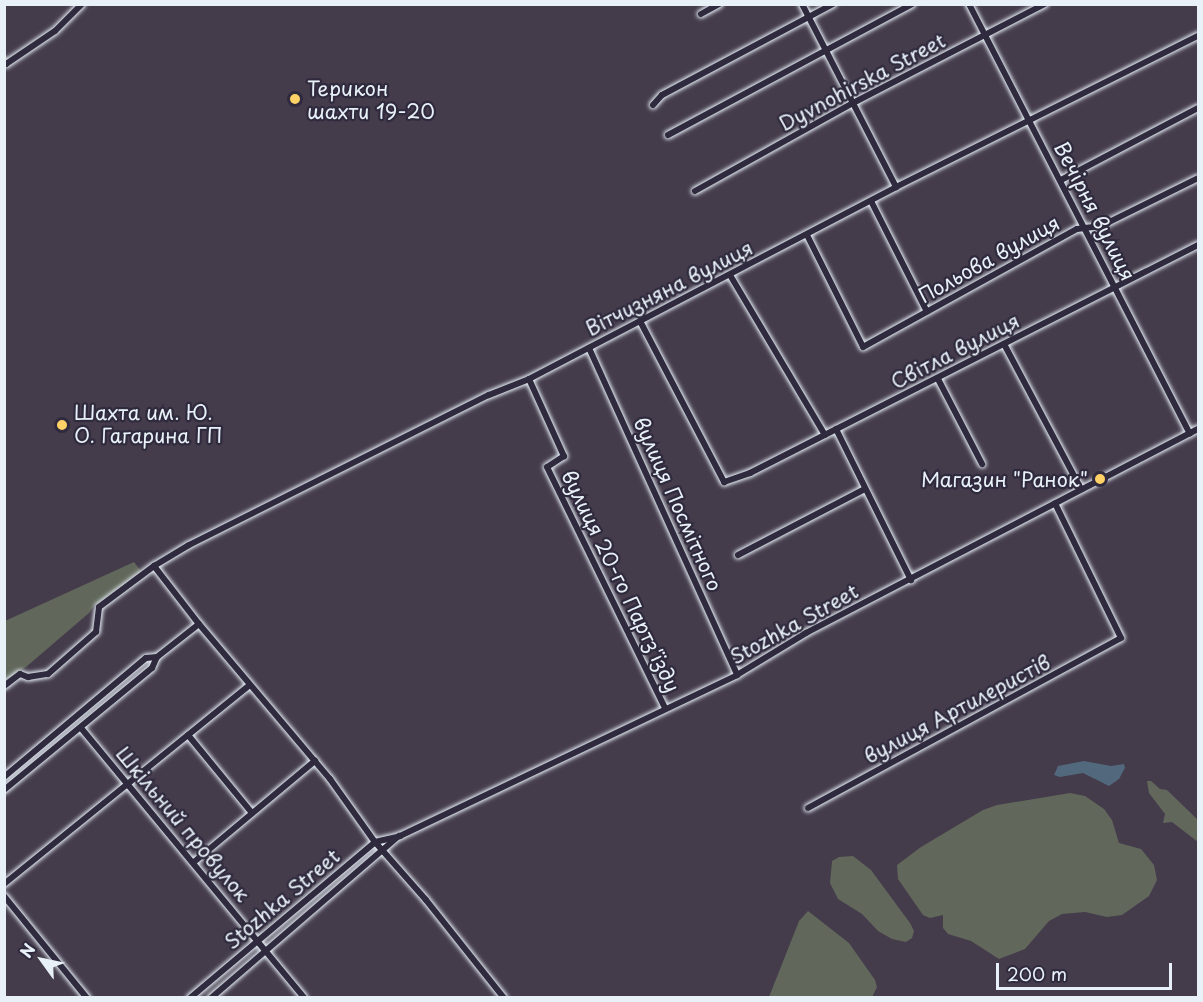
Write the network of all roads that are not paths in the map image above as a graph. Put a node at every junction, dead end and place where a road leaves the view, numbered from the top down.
1 (82, 4) edge
2 (718, 4) edge
3 (802, 4) edge
4 (833, 4) edge
5 (912, 4) edge
6 (969, 4) edge
7 (1045, 4) edge
8 (701, 14) dead end
9 (809, 17) junction
10 (985, 36) junction
11 (1198, 36) edge
12 (826, 50) junction
13 (5, 63) edge
14 (853, 104) junction
15 (653, 105) dead end
16 (1198, 108) edge
17 (1030, 120) junction
18 (668, 135) dead end
19 (1198, 178) edge
20 (1061, 180) junction
21 (896, 187) junction
22 (695, 191) dead end
23 (871, 201) junction
24 (1082, 228) junction
25 (807, 235) junction
26 (1198, 245) edge
27 (730, 275) junction
28 (1115, 288) junction
29 (927, 312) junction
30 (640, 321) junction
31 (1004, 344) junction
32 (589, 348) junction
33 (529, 379) junction
34 (938, 379) junction
35 (836, 429) junction
36 (1198, 429) edge
37 (1190, 434) junction
38 (825, 435) junction
39 (982, 464) dead end
40 (865, 489) junction
41 (1081, 489) junction
42 (1055, 503) junction
43 (738, 555) dead end
44 (154, 566) junction
45 (911, 580) junction
46 (199, 624) junction
47 (157, 657) junction
48 (736, 675) junction
49 (250, 685) junction
50 (4, 686) edge
51 (665, 708) junction
52 (81, 728) junction
53 (188, 735) junction
54 (315, 761) junction
55 (4, 777) edge
56 (128, 782) junction
57 (4, 790) edge
58 (808, 808) dead end
59 (252, 813) junction
60 (400, 836) junction
61 (375, 843) junction
62 (383, 852) junction
63 (194, 862) junction
64 (4, 884) edge
65 (4, 896) edge
66 (258, 940) junction
67 (267, 951) junction
68 (87, 998) edge
69 (190, 998) edge
70 (211, 998) edge
71 (304, 998) edge
72 (504, 998) edge

1 - 13 street
2 - 8 street
3 - 9 street
4 - 9 street
5 - 12 street
6 - 10 street, Вечірня вулиця
7 - 10 street, Dyvnohirska Street
9 - 12 street
9 - 15 street
10 - 14 street, Dyvnohirska Street
10 - 17 street, Вечірня вулиця
11 - 17 street, Вітчизняна вулиця
12 - 14 street
12 - 18 street
14 - 21 street
14 - 22 street, Dyvnohirska Street
16 - 20 street
17 - 20 street, Вечірня вулиця
17 - 21 street, Вітчизняна вулиця
19 - 24 street, Польова вулиця
20 - 24 street, Вечірня вулиця
21 - 23 street, Вітчизняна вулиця
23 - 25 street, Вітчизняна вулиця
23 - 29 street
24 - 28 street, Вечірня вулиця
24 - 29 street, Польова вулиця
25 - 27 street, Вітчизняна вулиця
25 - 29 street, Польова вулиця
26 - 28 street, Світла вулиця
27 - 30 street, Вітчизняна вулиця
27 - 38 street
28 - 31 street, Світла вулиця
28 - 37 street, Вечірня вулиця
30 - 32 street, Вітчизняна вулиця
30 - 38 street, Світла вулиця
31 - 34 street, Світла вулиця
31 - 41 street
32 - 33 street, Вітчизняна вулиця
32 - 48 street, вулиця Посмітного
33 - 44 street, Вітчизняна вулиця
33 - 51 street, вулиця 20-го Партз'їзду
34 - 35 street, Світла вулиця
34 - 39 street
35 - 38 street, Світла вулиця
35 - 40 street
36 - 37 street, Stozhka Street
37 - 41 street, Stozhka Street
40 - 43 street
40 - 45 street
41 - 42 street, Stozhka Street
42 - 45 street, Stozhka Street
42 - 58 street, вулиця Артилеристів
44 - 46 street
44 - 50 street, Вітчизняна вулиця
45 - 48 street, Stozhka Street
46 - 47 street
46 - 49 street
47 - 52 street
47 - 55 street
48 - 51 street, Stozhka Street
49 - 53 street
49 - 54 street
51 - 60 street, Stozhka Street
52 - 56 street, Шкільний провулок
52 - 57 street
53 - 56 street
53 - 59 street
54 - 59 street
54 - 61 street
56 - 63 street, Шкільний провулок
56 - 64 street
59 - 63 street
60 - 61 street, Stozhka Street
60 - 62 street, Stozhka Street
61 - 62 street
61 - 66 street, Stozhka Street
62 - 67 street, Stozhka Street
62 - 72 street
63 - 66 street, Шкільний провулок
65 - 68 street
66 - 67 street, Шкільний провулок
66 - 69 street, Stozhka Street
67 - 70 street, Stozhka Street
67 - 71 street, Шкільний провулок

